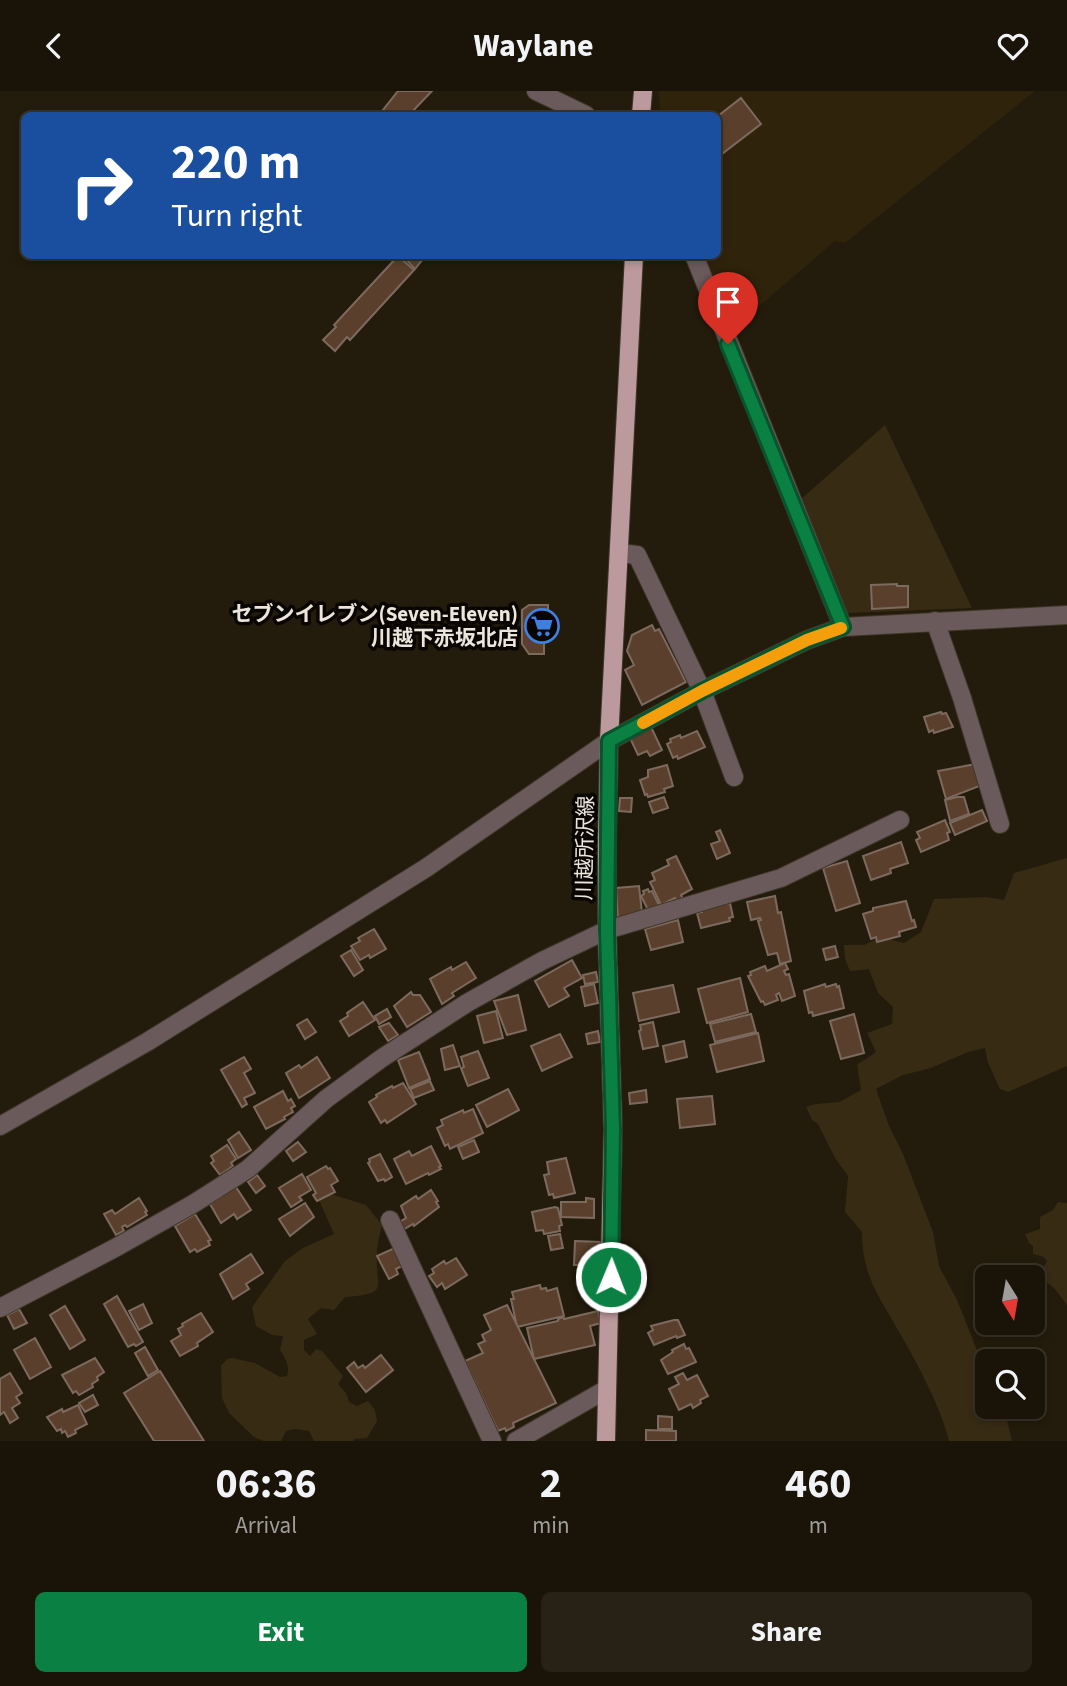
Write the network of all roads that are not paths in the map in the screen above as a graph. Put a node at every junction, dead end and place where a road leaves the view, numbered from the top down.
1 (536, 91) edge
2 (643, 91) edge
3 (580, 112) edge
4 (641, 112) edge
5 (634, 259) edge
6 (696, 259) edge
7 (620, 553) junction
8 (1067, 615) edge
9 (935, 621) junction
10 (843, 627) junction
11 (702, 691) junction
12 (609, 741) junction
13 (734, 777) dead end
14 (900, 820) dead end
15 (1000, 824) dead end
16 (607, 930) junction
17 (0, 1126) edge
18 (390, 1220) dead end
19 (0, 1308) edge
20 (607, 1389) junction
21 (492, 1441) edge
22 (516, 1441) edge
23 (606, 1441) edge

1 - 3 street
2 - 4 main road
5 - 7 main road, 川越所沢線
6 - 10 street
7 - 11 street
7 - 12 main road, 川越所沢線
8 - 9 street
9 - 10 street
9 - 15 street
10 - 11 street
11 - 12 street
11 - 13 street
12 - 16 main road, 川越所沢線
12 - 17 street
14 - 16 street
16 - 19 street
16 - 20 main road, 川越所沢線
18 - 21 street
20 - 22 street
20 - 23 main road, 川越所沢線

